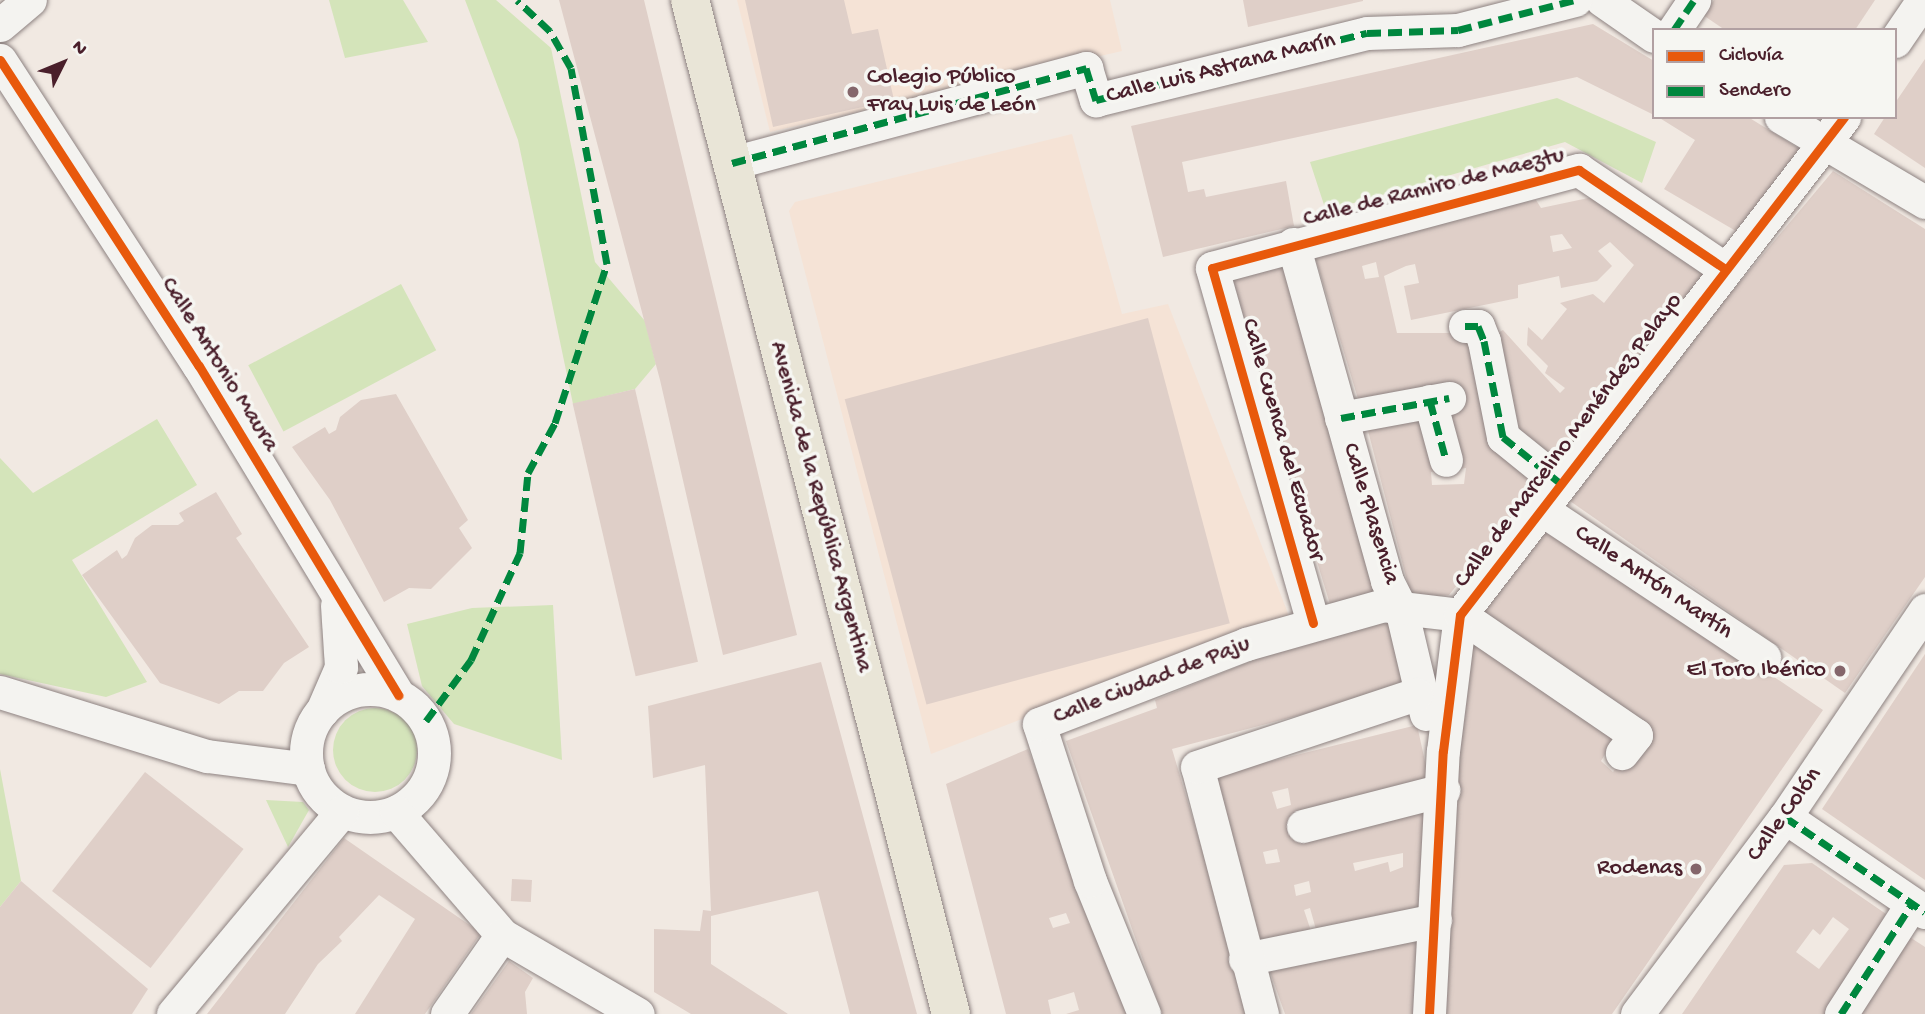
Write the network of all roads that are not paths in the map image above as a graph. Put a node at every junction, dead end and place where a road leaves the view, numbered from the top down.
1 (30, 0) edge
2 (690, 0) edge
3 (1576, 0) edge
4 (1602, 0) edge
5 (1694, 0) edge
6 (1923, 0) edge
7 (0, 25) edge
8 (1675, 28) edge
9 (1652, 35) edge
10 (1897, 38) edge
11 (0, 60) edge
12 (1791, 119) edge
13 (1836, 129) edge
14 (732, 163) junction
15 (1925, 202) edge
16 (1293, 244) junction
17 (1212, 268) joint
18 (1724, 268) junction
19 (1465, 326) dead end
20 (1341, 418) junction
21 (1446, 460) dead end
22 (1551, 496) junction
23 (335, 592) junction
24 (1401, 608) junction
25 (1925, 610) edge
26 (1460, 615) junction
27 (1313, 623) junction
28 (1765, 657) dead end
29 (0, 692) edge
30 (1416, 694) junction
31 (398, 695) junction
32 (322, 711) junction
33 (1443, 751) junction
34 (1622, 752) dead end
35 (308, 769) junction
36 (1443, 790) junction
37 (342, 811) junction
38 (396, 813) junction
39 (1785, 817) junction
40 (1303, 826) dead end
41 (1918, 908) edge
42 (1435, 920) junction
43 (502, 936) junction
44 (1245, 959) junction
45 (173, 1014) edge
46 (447, 1014) edge
47 (638, 1014) edge
48 (951, 1014) edge
49 (1144, 1014) edge
50 (1262, 1014) edge
51 (1429, 1014) edge
52 (1637, 1014) edge
53 (1841, 1014) edge

1 - 7 street
2 - 14 main road, Avenida de la República Argentina
3 - 14 street, Calle Luis Astrana Marín
4 - 9 street
5 - 8 street
6 - 10 street
11 - 23 street, Calle Antonio Maura
12 - 13 street
13 - 15 street
13 - 18 street, Calle de Marcelino Menéndez Pelayo
14 - 48 main road, Avenida de la República Argentina
16 - 17 street, Calle de Ramiro de Maeztu
16 - 18 street, Calle de Ramiro de Maeztu
16 - 20 street, Calle Plasencia
17 - 27 street, Calle Cuenca del Ecuador
18 - 22 street, Calle de Marcelino Menéndez Pelayo
19 - 22 street, Calle Antón Martín
20 - 21 street, Calle Plasencia
20 - 24 street, Calle Plasencia
22 - 26 street, Calle de Marcelino Menéndez Pelayo
22 - 28 street, Calle Antón Martín
23 - 31 street, Calle Antonio Maura
23 - 32 street, Calle Antonio Maura
24 - 26 street, Calle de Marcelino Menéndez Pelayo
24 - 27 street, Calle Ciudad de Paju
24 - 30 street, Calle de Marcelino Menéndez Pelayo
25 - 39 street, Calle Colón
26 - 33 street, Calle de Marcelino Menéndez Pelayo
26 - 34 street, Calle de Marcelino Menéndez Pelayo
27 - 49 street, Calle Ciudad de Paju
29 - 35 street
30 - 33 street, Calle de Marcelino Menéndez Pelayo
30 - 44 street
31 - 32 street
31 - 38 street
32 - 35 street
33 - 36 street, Calle de Marcelino Menéndez Pelayo
35 - 37 street
36 - 40 street
36 - 42 street, Calle de Marcelino Menéndez Pelayo
37 - 38 street
37 - 45 street
38 - 43 street
39 - 41 street
39 - 52 street, Calle Colón
41 - 53 street
42 - 44 street
42 - 51 street, Calle de Marcelino Menéndez Pelayo
43 - 46 street
43 - 47 street
44 - 50 street

